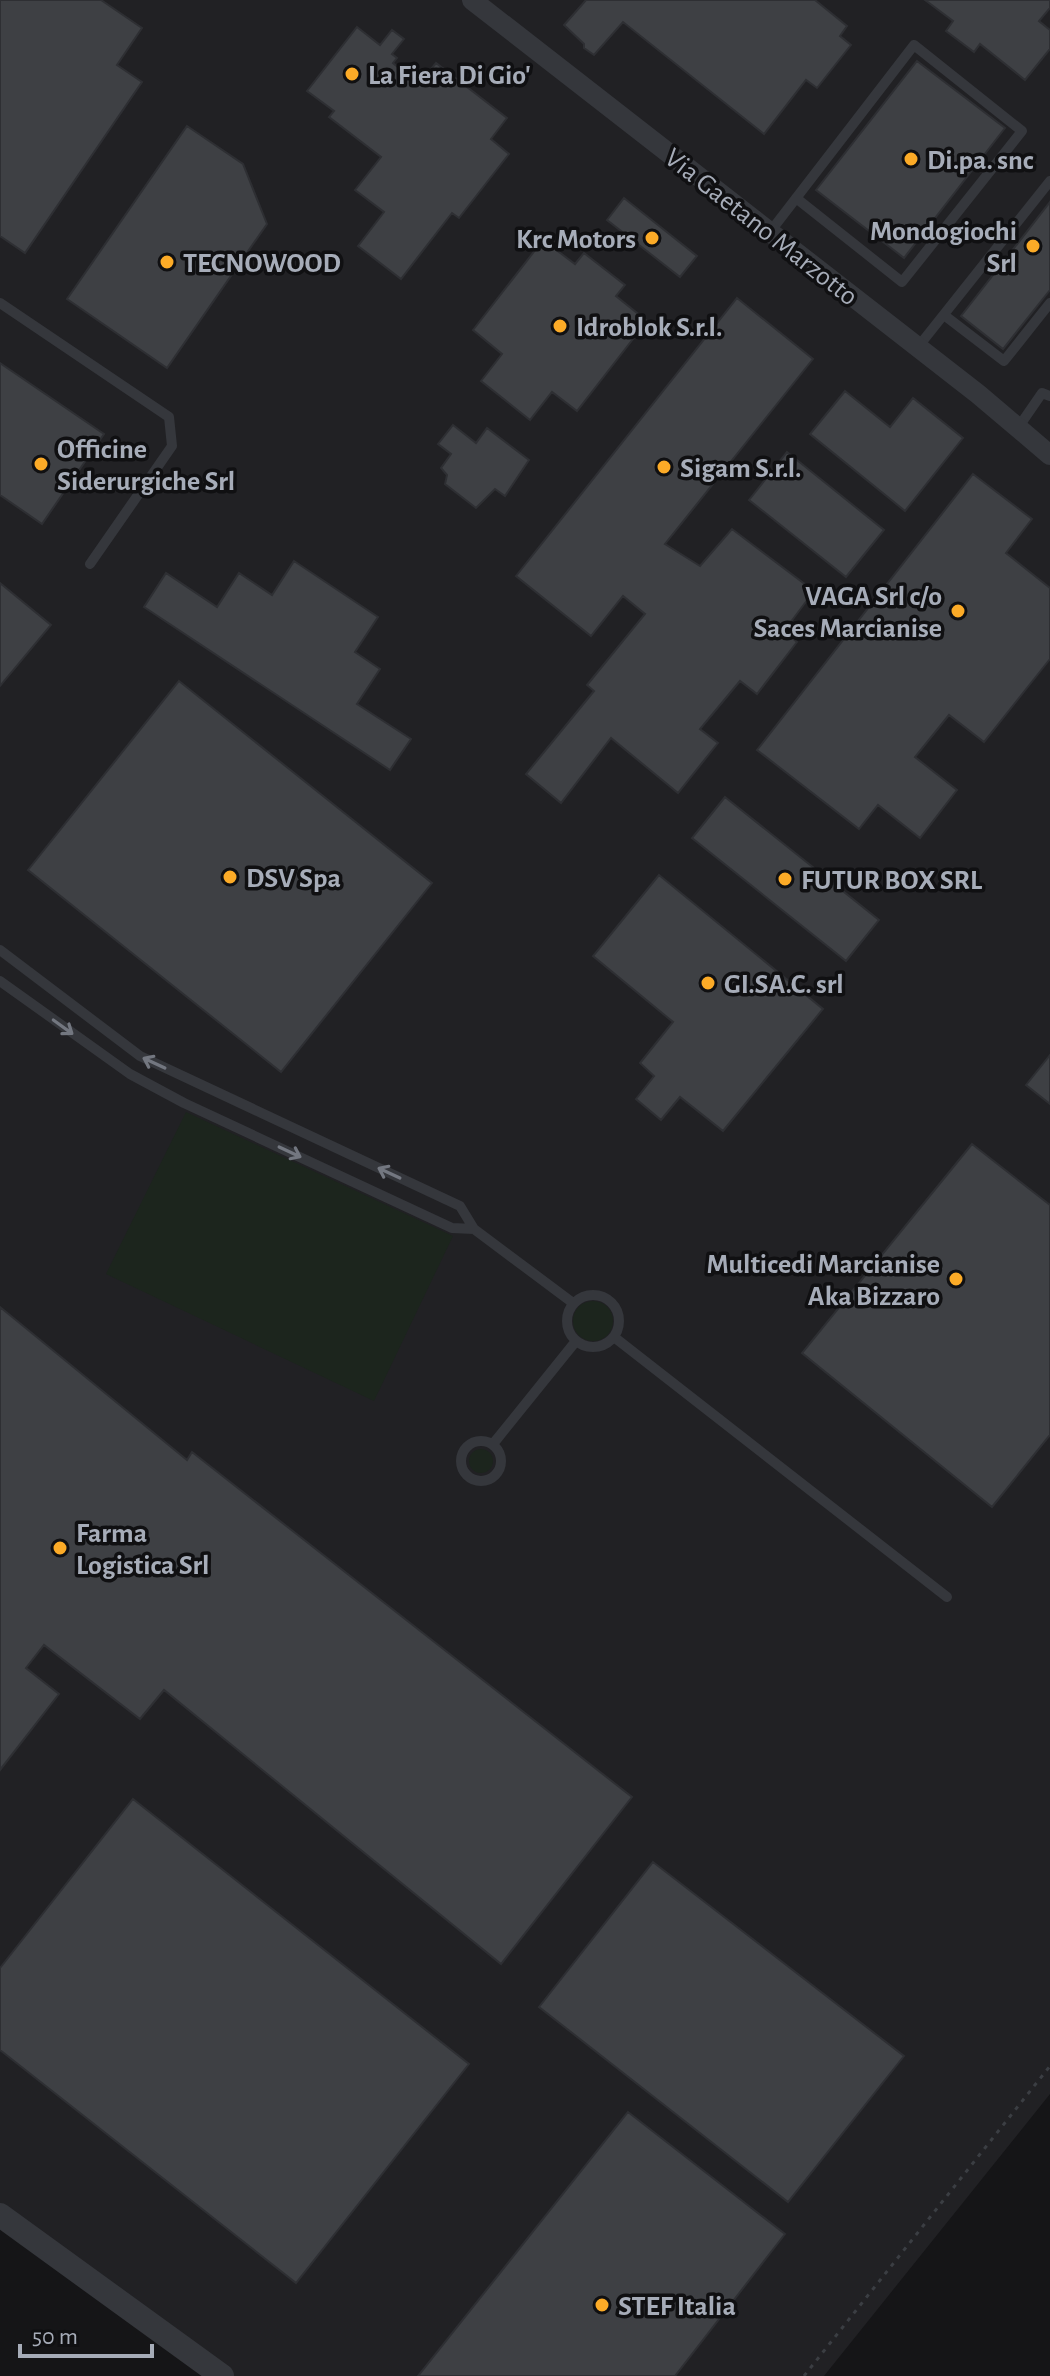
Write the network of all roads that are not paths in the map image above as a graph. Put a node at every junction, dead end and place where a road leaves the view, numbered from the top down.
1 (472, 0) edge
2 (1050, 181) edge
3 (796, 198) junction
4 (770, 232) junction
5 (0, 303) edge
6 (1050, 303) edge
7 (944, 315) junction
8 (918, 347) junction
9 (1050, 396) edge
10 (1018, 428) junction
11 (1050, 455) edge
12 (90, 564) dead end
13 (0, 950) edge
14 (0, 981) edge
15 (474, 1229) junction
16 (573, 1303) junction
17 (614, 1337) junction
18 (576, 1341) junction
19 (493, 1444) dead end
20 (947, 1597) dead end
21 (0, 2215) edge
22 (222, 2376) edge

1 - 4 street, Via Gaetano Marzotto
2 - 7 lane
3 - 3 lane
3 - 4 lane
4 - 8 street, Via Gaetano Marzotto
5 - 12 lane
6 - 7 lane
7 - 8 lane
8 - 10 street, Via Gaetano Marzotto
9 - 10 lane
10 - 11 street, Via Gaetano Marzotto
15 -> 13 lane
14 -> 15 lane
15 - 16 lane
16 - 17 lane
16 - 18 lane
17 - 18 lane
17 - 20 lane
18 - 19 lane
21 - 22 street

